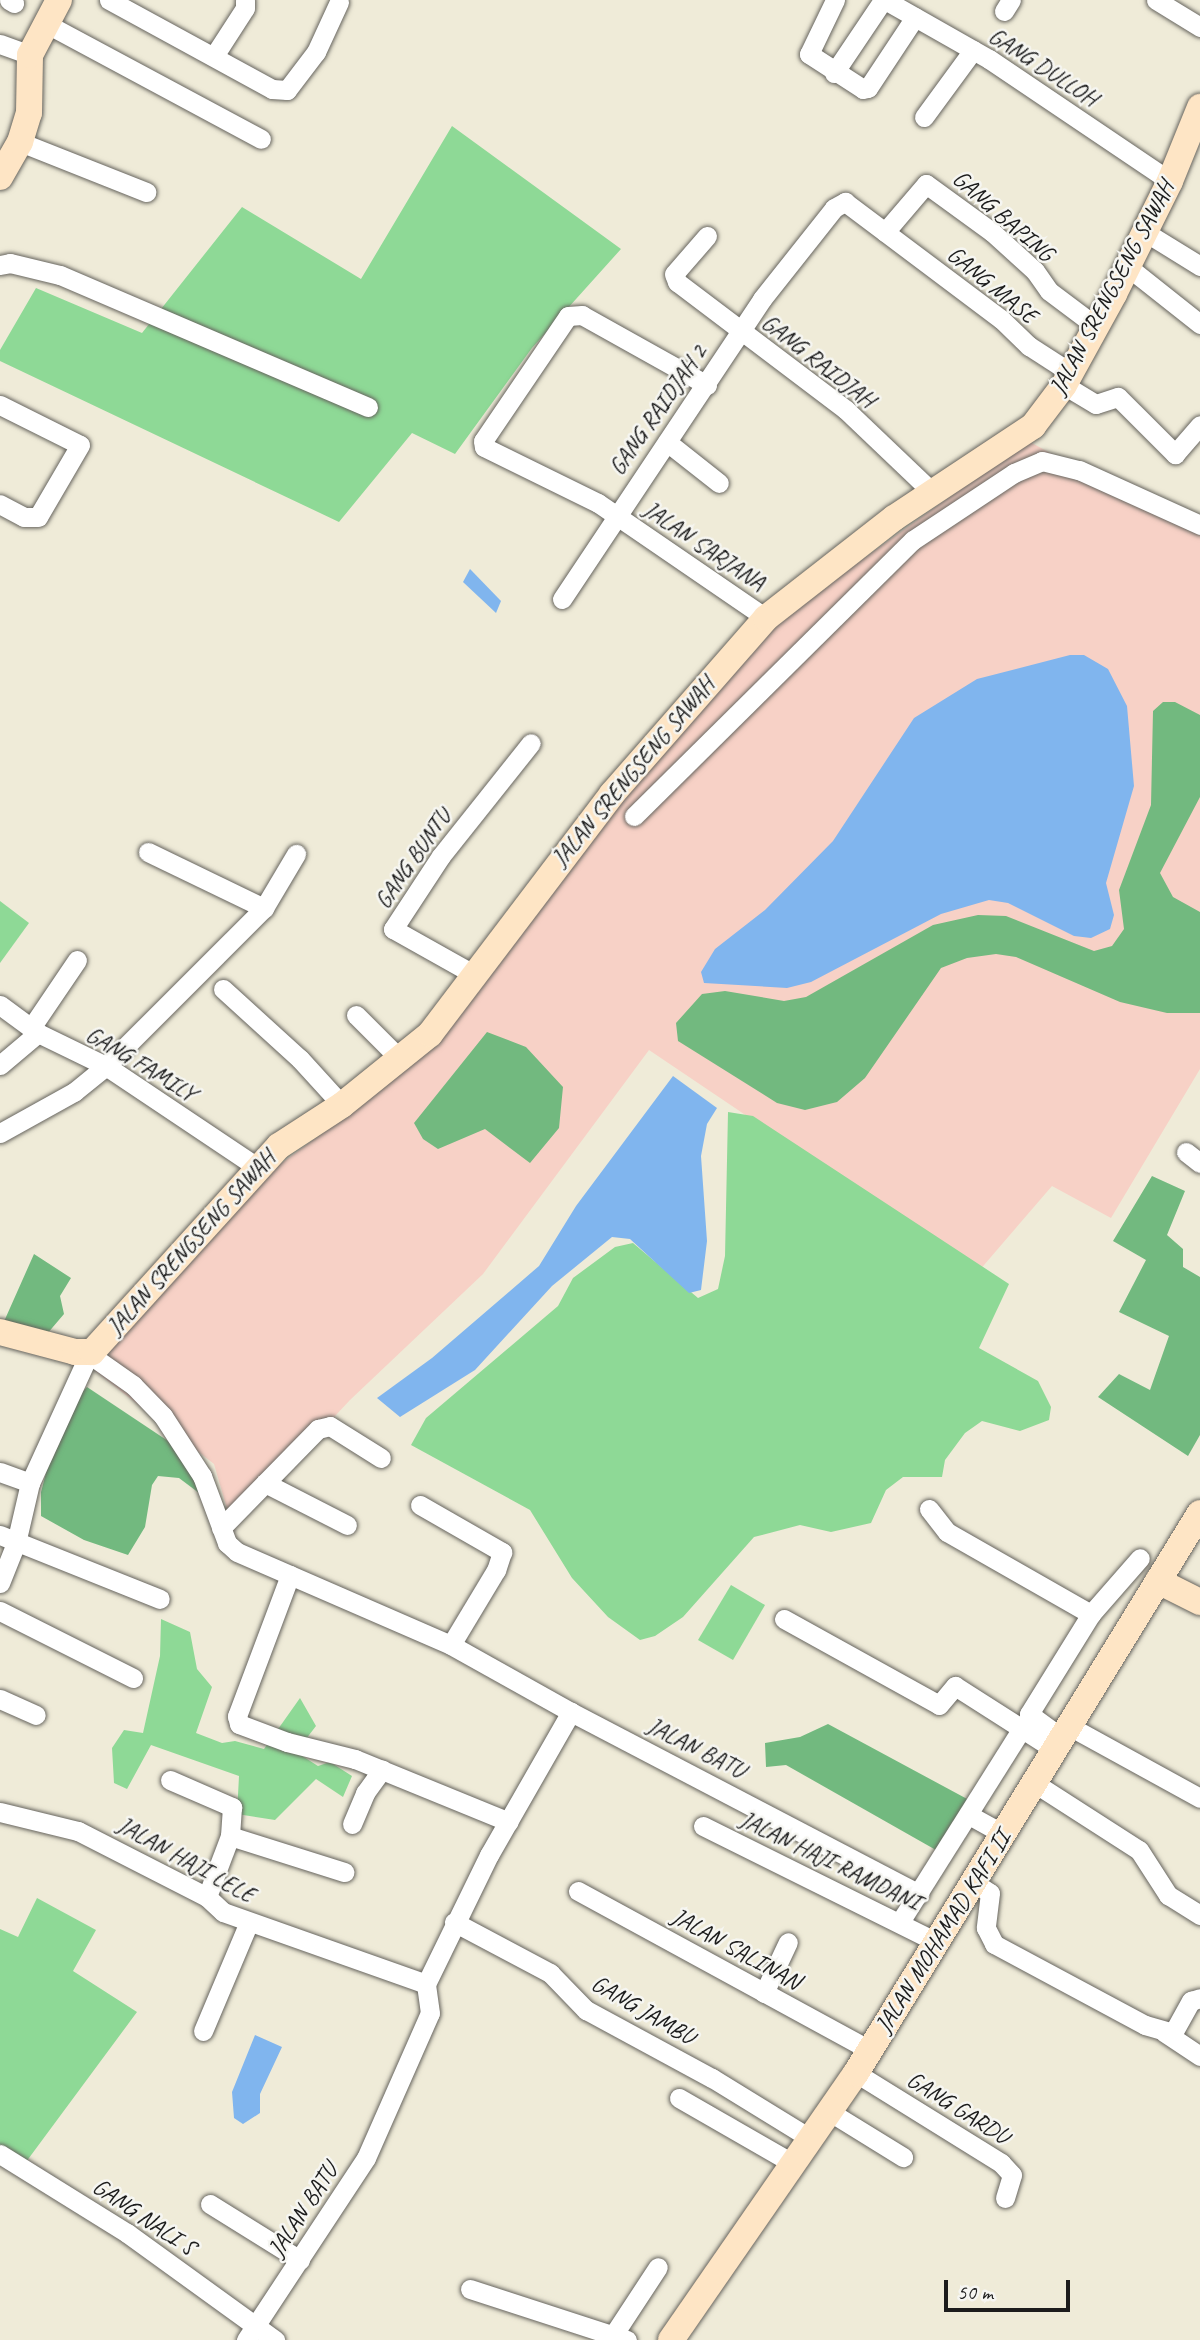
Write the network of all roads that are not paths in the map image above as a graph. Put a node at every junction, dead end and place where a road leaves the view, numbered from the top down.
1 (59, 0) edge
2 (108, 0) edge
3 (245, 0) edge
4 (835, 0) edge
5 (884, 0) edge
6 (1156, 0) edge
7 (339, 2) dead end
8 (915, 18) junction
9 (45, 23) junction
10 (1200, 27) edge
11 (0, 44) edge
12 (973, 50) junction
13 (30, 55) junction
14 (214, 56) junction
15 (834, 73) junction
16 (1200, 107) edge
17 (924, 117) dead end
18 (261, 139) dead end
19 (1194, 139) edge
20 (20, 142) junction
21 (0, 177) edge
22 (1170, 181) junction
23 (146, 192) dead end
24 (885, 232) junction
25 (1145, 232) junction
26 (707, 236) dead end
27 (0, 265) edge
28 (1200, 266) edge
29 (1128, 267) junction
30 (1200, 324) edge
31 (1097, 327) junction
32 (741, 333) junction
33 (1068, 379) junction
34 (707, 385) junction
35 (0, 405) edge
36 (368, 407) dead end
37 (1200, 425) edge
38 (667, 442) junction
39 (719, 483) dead end
40 (932, 492) junction
41 (0, 504) edge
42 (615, 515) junction
43 (1200, 525) edge
44 (562, 599) dead end
45 (766, 618) junction
46 (531, 743) dead end
47 (634, 816) dead end
48 (148, 852) dead end
49 (296, 854) dead end
50 (264, 908) junction
51 (76, 960) dead end
52 (475, 975) junction
53 (223, 989) dead end
54 (0, 1004) edge
55 (356, 1014) dead end
56 (34, 1031) junction
57 (401, 1060) junction
58 (0, 1066) edge
59 (106, 1066) junction
60 (342, 1105) junction
61 (0, 1133) edge
62 (257, 1167) junction
63 (0, 1332) edge
64 (89, 1354) junction
65 (381, 1458) dead end
66 (0, 1472) edge
67 (30, 1483) junction
68 (265, 1483) junction
69 (420, 1505) dead end
70 (929, 1509) dead end
71 (1200, 1513) edge
72 (347, 1525) dead end
73 (221, 1528) junction
74 (8, 1539) edge
75 (1140, 1558) dead end
76 (290, 1575) junction
77 (1158, 1581) junction
78 (0, 1583) edge
79 (160, 1599) dead end
80 (1200, 1602) edge
81 (0, 1611) edge
82 (1091, 1614) junction
83 (784, 1619) dead end
84 (451, 1645) junction
85 (134, 1678) dead end
86 (0, 1699) edge
87 (571, 1712) junction
88 (36, 1715) dead end
89 (1043, 1731) junction
90 (382, 1770) junction
91 (170, 1780) dead end
92 (1036, 1784) junction
93 (1200, 1798) edge
94 (0, 1812) edge
95 (509, 1822) junction
96 (352, 1824) dead end
97 (985, 1824) junction
98 (703, 1826) dead end
99 (230, 1836) junction
100 (344, 1872) dead end
101 (973, 1882) junction
102 (578, 1891) dead end
103 (919, 1894) junction
104 (207, 1897) junction
105 (1200, 1915) edge
106 (249, 1922) junction
107 (454, 1922) junction
108 (915, 1930) junction
109 (788, 1942) dead end
110 (426, 1984) junction
111 (764, 1993) junction
112 (1200, 1998) edge
113 (203, 2031) dead end
114 (1164, 2032) junction
115 (859, 2043) junction
116 (1200, 2056) edge
117 (856, 2073) junction
118 (679, 2098) dead end
119 (830, 2112) junction
120 (802, 2133) junction
121 (0, 2154) edge
122 (784, 2157) junction
123 (904, 2157) dead end
124 (1005, 2198) dead end
125 (210, 2204) dead end
126 (300, 2260) junction
127 (658, 2267) dead end
128 (470, 2289) dead end
129 (251, 2334) edge
130 (617, 2338) edge
131 (275, 2340) edge
132 (671, 2340) edge

1 - 9 street
2 - 14 street
3 - 14 street
4 - 15 street
5 - 8 street, GANG DULLOH
5 - 15 street
6 - 10 street
7 - 14 street
8 - 12 street, GANG DULLOH
8 - 15 street
9 - 13 street
9 - 18 street
11 - 13 street
12 - 17 street
12 - 22 street, GANG DULLOH
13 - 20 street
16 - 19 street, JALAN SRENGSENG SAWAH
19 - 22 street, JALAN SRENGSENG SAWAH
20 - 21 street
20 - 23 street
22 - 25 street, JALAN SRENGSENG SAWAH
24 - 31 street, GANG BAPING
24 - 32 street, GANG RAIDJAH
24 - 33 street, GANG MASE
25 - 28 street
25 - 29 street, JALAN SRENGSENG SAWAH
26 - 32 street
27 - 36 street
29 - 30 street
29 - 31 street, JALAN SRENGSENG SAWAH
31 - 33 street, JALAN SRENGSENG SAWAH
32 - 34 street, GANG RAIDJAH 2
32 - 40 street, GANG RAIDJAH
33 - 37 street, GANG MASE
33 - 40 street, JALAN SRENGSENG SAWAH
34 - 38 street, GANG RAIDJAH 2
34 - 42 street, JALAN SARJANA
35 - 41 street
38 - 39 street
38 - 42 street, GANG RAIDJAH 2
40 - 45 street, JALAN SRENGSENG SAWAH
42 - 44 street, GANG RAIDJAH 2
42 - 45 street, JALAN SARJANA
43 - 47 street
45 - 52 street, JALAN SRENGSENG SAWAH
46 - 52 street, GANG BUNTU
48 - 50 street
49 - 50 street
50 - 59 street
51 - 56 street
52 - 57 street, JALAN SRENGSENG SAWAH
53 - 60 street
54 - 56 street, GANG FAMILY
55 - 57 street
56 - 58 street
56 - 59 street, GANG FAMILY
57 - 60 street, JALAN SRENGSENG SAWAH
59 - 61 street
59 - 62 street, GANG FAMILY
60 - 62 street, JALAN SRENGSENG SAWAH
62 - 64 street, JALAN SRENGSENG SAWAH
63 - 64 street, JALAN SRENGSENG SAWAH
64 - 67 street
64 - 73 street, JALAN BATU
65 - 68 street
66 - 67 street
67 - 74 street
68 - 72 street
68 - 73 street
69 - 84 street
70 - 82 street
71 - 77 street, JALAN MOHAMAD KAFI II
73 - 76 street, JALAN BATU
74 - 78 street
74 - 79 street
75 - 82 street
76 - 84 street, JALAN BATU
76 - 90 street
77 - 80 street
77 - 89 street, JALAN MOHAMAD KAFI II
81 - 85 street
82 - 89 street
83 - 89 street
84 - 87 street, JALAN BATU
86 - 88 street
87 - 95 street
87 - 103 street, JALAN BATU
89 - 92 street, JALAN MOHAMAD KAFI II
89 - 93 street
89 - 97 street
90 - 95 street
90 - 96 street
91 - 99 street
92 - 97 street, JALAN MOHAMAD KAFI II
92 - 105 street
94 - 104 street, JALAN HAJI LELE
95 - 107 street
97 - 101 street, JALAN MOHAMAD KAFI II
97 - 103 street
98 - 108 street, JALAN HAJI RAMDANI
99 - 100 street
99 - 104 street
101 - 108 street, JALAN MOHAMAD KAFI II
101 - 114 street
102 - 111 street, JALAN SALINAN
103 - 108 street
104 - 106 street, JALAN HAJI LELE
106 - 110 street, JALAN HAJI LELE
106 - 113 street
107 - 110 street
107 - 120 street, GANG JAMBU
108 - 115 street, JALAN MOHAMAD KAFI II
109 - 111 street
110 - 126 street, JALAN BATU
111 - 115 street, JALAN SALINAN
112 - 114 street
114 - 116 street
115 - 117 street, JALAN MOHAMAD KAFI II
117 - 119 street, JALAN MOHAMAD KAFI II
117 - 124 street, GANG GARDU
118 - 122 street
119 - 120 street, JALAN MOHAMAD KAFI II
119 - 123 street
120 - 122 street, JALAN MOHAMAD KAFI II
121 - 129 street, GANG NALI S
122 - 132 street, JALAN MOHAMAD KAFI II
125 - 126 street
126 - 129 street, JALAN BATU
127 - 130 street
128 - 130 street
129 - 131 street, GANG NALI S

